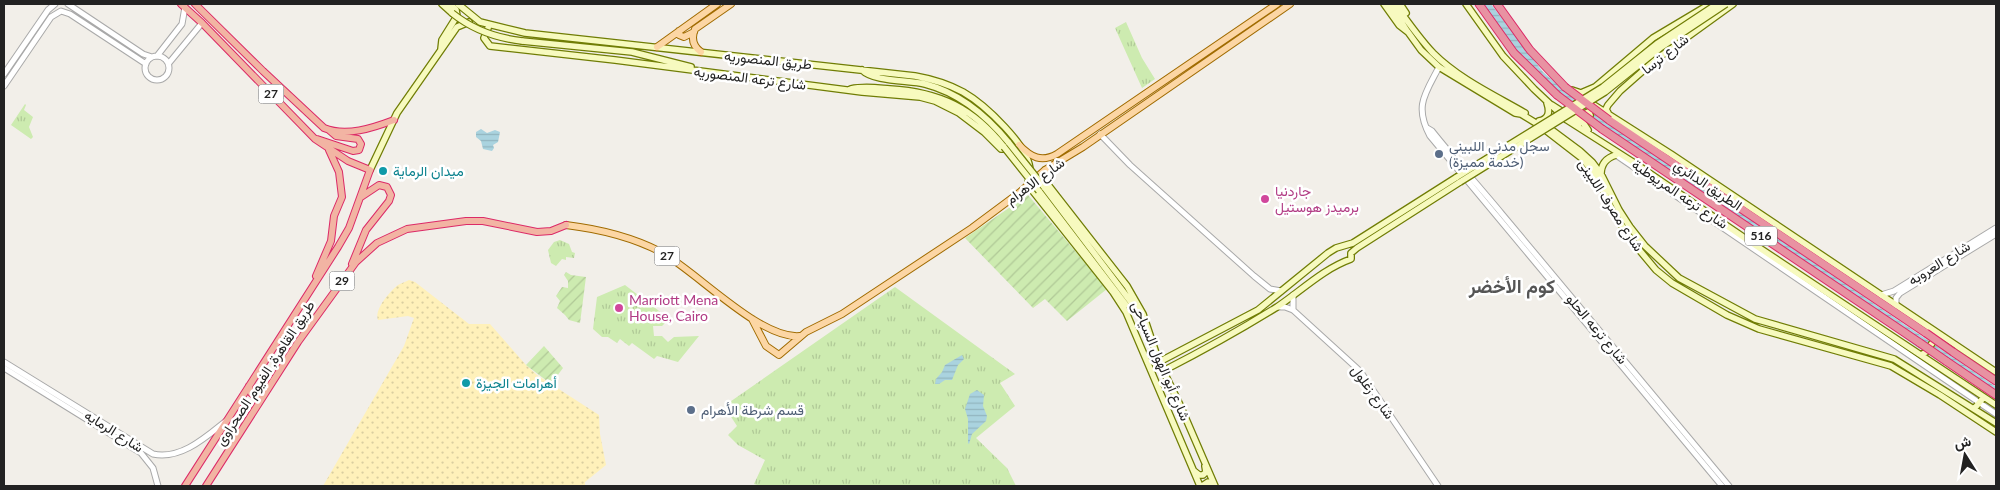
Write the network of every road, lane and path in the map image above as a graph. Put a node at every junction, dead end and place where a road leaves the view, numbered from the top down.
1 (55, 4) edge
2 (68, 4) edge
3 (195, 4) edge
4 (442, 4) edge
5 (450, 4) edge
6 (458, 4) edge
7 (716, 4) edge
8 (731, 4) edge
9 (1277, 4) edge
10 (1290, 4) edge
11 (1384, 4) edge
12 (1390, 4) edge
13 (1395, 4) edge
14 (1400, 4) edge
15 (1466, 4) edge
16 (1479, 4) edge
17 (1498, 4) edge
18 (1710, 4) edge
19 (1717, 4) edge
20 (1726, 4) edge
21 (1733, 4) edge
22 (183, 5) edge
23 (476, 20) junction
24 (202, 23) junction
25 (491, 26) junction
26 (1410, 29) junction
27 (679, 31) junction
28 (694, 32) junction
29 (657, 47) junction
30 (441, 49) junction
31 (701, 52) junction
32 (154, 56) junction
33 (168, 63) junction
34 (146, 64) junction
35 (1184, 66) junction
36 (1439, 67) junction
37 (862, 70) junction
38 (704, 72) junction
39 (4, 74) edge
40 (1189, 74) junction
41 (1171, 75) junction
42 (1606, 78) junction
43 (1176, 82) junction
44 (4, 86) edge
45 (847, 90) junction
46 (1572, 90) junction
47 (1617, 94) junction
48 (1549, 102) junction
49 (1603, 110) junction
50 (1572, 118) junction
51 (1582, 118) junction
52 (394, 120) junction
53 (1539, 121) junction
54 (328, 129) junction
55 (1588, 130) junction
56 (1100, 134) junction
57 (1594, 137) junction
58 (315, 139) junction
59 (1016, 142) junction
60 (329, 149) junction
61 (1616, 155) joint
62 (370, 170) junction
63 (1045, 170) junction
64 (1601, 174) junction
65 (1459, 180) junction
66 (1045, 181) junction
67 (1029, 187) junction
68 (1673, 191) junction
69 (360, 198) junction
70 (566, 225) joint
71 (1996, 228) edge
72 (1996, 234) edge
73 (352, 268) junction
74 (1909, 285) junction
75 (1270, 289) junction
76 (1280, 291) junction
77 (308, 294) junction
78 (1293, 295) junction
79 (1881, 295) junction
80 (1272, 299) junction
81 (1896, 305) junction
82 (1277, 307) junction
83 (1140, 308) junction
84 (1293, 310) junction
85 (752, 319) junction
86 (1130, 319) junction
87 (1938, 333) junction
88 (800, 336) junction
89 (1944, 336) junction
90 (1172, 355) junction
91 (1921, 355) junction
92 (1927, 359) junction
93 (4, 362) edge
94 (1159, 362) junction
95 (1176, 364) junction
96 (4, 368) edge
97 (1164, 371) junction
98 (1996, 372) edge
99 (1996, 381) edge
100 (249, 386) junction
101 (264, 394) junction
102 (1996, 395) edge
103 (1984, 397) junction
104 (1979, 403) junction
105 (1996, 406) edge
106 (1974, 409) junction
107 (1996, 414) edge
108 (226, 420) junction
109 (1996, 423) edge
110 (1996, 432) edge
111 (129, 443) junction
112 (1205, 464) junction
113 (1193, 469) junction
114 (1713, 470) junction
115 (158, 486) edge
116 (185, 486) edge
117 (206, 486) edge
118 (1201, 486) edge
119 (1214, 486) edge
120 (1438, 486) edge
121 (1722, 486) edge
122 (1729, 486) edge

1 - 39 street
2 - 32 street
3 - 54 highway, 27
4 - 38 main road, bridge
5 - 30 main road
6 - 23 main road, طريق المنصوريه
7 - 27 main road
8 - 28 main road
9 - 35 main road, شارع الاهرام
10 - 40 main road, شارع الاهرام
11 - 26 main road, شارع مصرف اللبينى
12 - 26 main road
13 - 26 main road
14 - 26 main road, شارع مصرف اللبينى
15 - 48 main road, شارع ترعه المريوطية
16 - 102 highway, الطريق الدائري / 516, bridge
17 - 46 main road, شارع ترعه المريوطية
17 - 99 highway, الطريق الدائري / 516, bridge
18 - 42 main road, شارع ترسا
19 - 65 main road, bridge
20 - 65 main road, bridge
21 - 47 main road, شارع ترسا
22 - 24 highway, 27
22 - 32 street
23 - 25 main road, طريق المنصوريه
23 - 30 main road
24 - 33 street
24 - 58 highway, 27
25 - 29 main road, طريق المنصوريه
25 - 38 main road, شارع ترعه المنصوريه
26 - 36 main road, شارع مصرف اللبينى
26 - 53 main road, شارع مصرف اللبينى
27 - 28 main road
27 - 29 main road
28 - 31 main road
29 - 31 main road, طريق المنصوريه
30 - 52 main road
31 - 37 main road, طريق المنصوريه
32 - 33 street
32 - 34 street
33 - 34 street
34 - 44 street
35 - 40 main road
35 - 41 main road, شارع الاهرام
36 - 110 main road, شارع مصرف اللبينى
36 - 114 street, شارع ترعه الحلو
37 - 59 main road, طريق المنصوريه
37 - 83 main road, bridge
38 - 45 main road, شارع ترعه المنصوريه
40 - 43 main road, شارع الاهرام
41 - 43 main road
41 - 59 main road, شارع الاهرام
42 - 46 main road, شارع ترسا
42 - 47 main road
43 - 56 main road, شارع الاهرام
45 - 59 main road, شارع ترعه المنصوريه
45 - 86 main road, bridge
46 - 49 main road, شارع ترعه المريوطية
47 - 49 main road, شارع ترسا
48 - 50 main road
48 - 53 main road
48 - 57 main road, شارع ترعه المريوطية
49 - 51 main road, bridge
49 - 79 main road, شارع ترعه المريوطية
50 - 51 main road
50 - 55 main road
51 - 55 main road
52 - 54 highway
52 - 62 main road
53 - 64 main road, شارع مصرف اللبينى
54 - 58 highway
55 - 57 main road
56 - 63 main road, شارع الاهرام
56 - 75 street
57 - 68 main road, شارع ترعه المريوطية
58 - 60 highway, 27
59 - 67 main road, طريق المنصوريه
60 - 62 highway, 27
60 - 77 highway
61 - 64 main road
61 - 68 street
62 - 69 highway, طريق القاهرة, الفيوم الصحراوى / 29
63 - 66 main road
63 - 67 main road, شارع الاهرام
64 - 106 main road, شارع مصرف اللبينى
65 - 76 main road
65 - 78 main road
66 - 67 main road
66 - 83 main road, شارع أبو الهول السياحى
67 - 86 main road, شارع أبو الهول السياحى
67 - 88 main road, شارع الاهرام
68 - 91 main road, شارع ترعه المريوطية
68 - 104 street
69 - 73 highway
69 - 77 highway, طريق القاهرة, الفيوم الصحراوى / 29
70 - 73 highway, طريق القاهرة, الفيوم الصحراوى / 29
70 - 85 main road, 27
71 - 74 street, شارع العروبه
72 - 74 street, شارع العروبه
73 - 101 highway, طريق القاهرة, الفيوم الصحراوى / 29
74 - 79 street, شارع العروبه
74 - 81 street, شارع العروبه
75 - 76 street
75 - 80 street
76 - 80 main road
77 - 100 highway, طريق القاهرة, الفيوم الصحراوى / 29
78 - 82 main road
78 - 84 street
79 - 81 main road, شارع ترعه المريوطية
80 - 90 main road
81 - 87 main road, شارع ترعه المريوطية
82 - 84 street
82 - 95 main road
83 - 94 main road, شارع أبو الهول السياحى
84 - 120 street, شارع زغلول
85 - 88 main road, 27
85 - 88 main road, شارع الاهرام / 27
86 - 113 main road, شارع أبو الهول السياحى
87 - 89 main road, شارع ترعه المريوطية
87 - 91 main road, bridge
89 - 92 main road, bridge
89 - 98 main road, شارع ترعه المريوطية
90 - 94 main road
90 - 95 main road
91 - 92 main road, شارع ترعه المريوطية
92 - 103 main road, شارع ترعه المريوطية
93 - 111 street, شارع الرمايه
94 - 97 main road, شارع أبو الهول السياحى
95 - 97 main road
96 - 111 street, شارع الرمايه
97 - 112 main road, شارع أبو الهول السياحى
100 - 101 highway
100 - 108 highway, طريق القاهرة, الفيوم الصحراوى / 29
101 - 117 highway, طريق القاهرة, الفيوم الصحراوى / 29
103 - 104 main road
103 - 105 main road, شارع ترعه المريوطية
104 - 106 main road
104 - 107 street
106 - 109 main road, شارع مصرف اللبينى
108 - 111 street, شارع الرمايه
108 - 116 highway, طريق القاهرة, الفيوم الصحراوى / 29
111 - 115 street, شارع الرمايه
112 - 113 main road
112 - 119 main road, شارع أبو الهول السياحى
113 - 118 main road, شارع أبو الهول السياحى
114 - 121 street, شارع ترعه الحلو
114 - 122 street, شارع ترعه الحلو
118 - 119 main road

